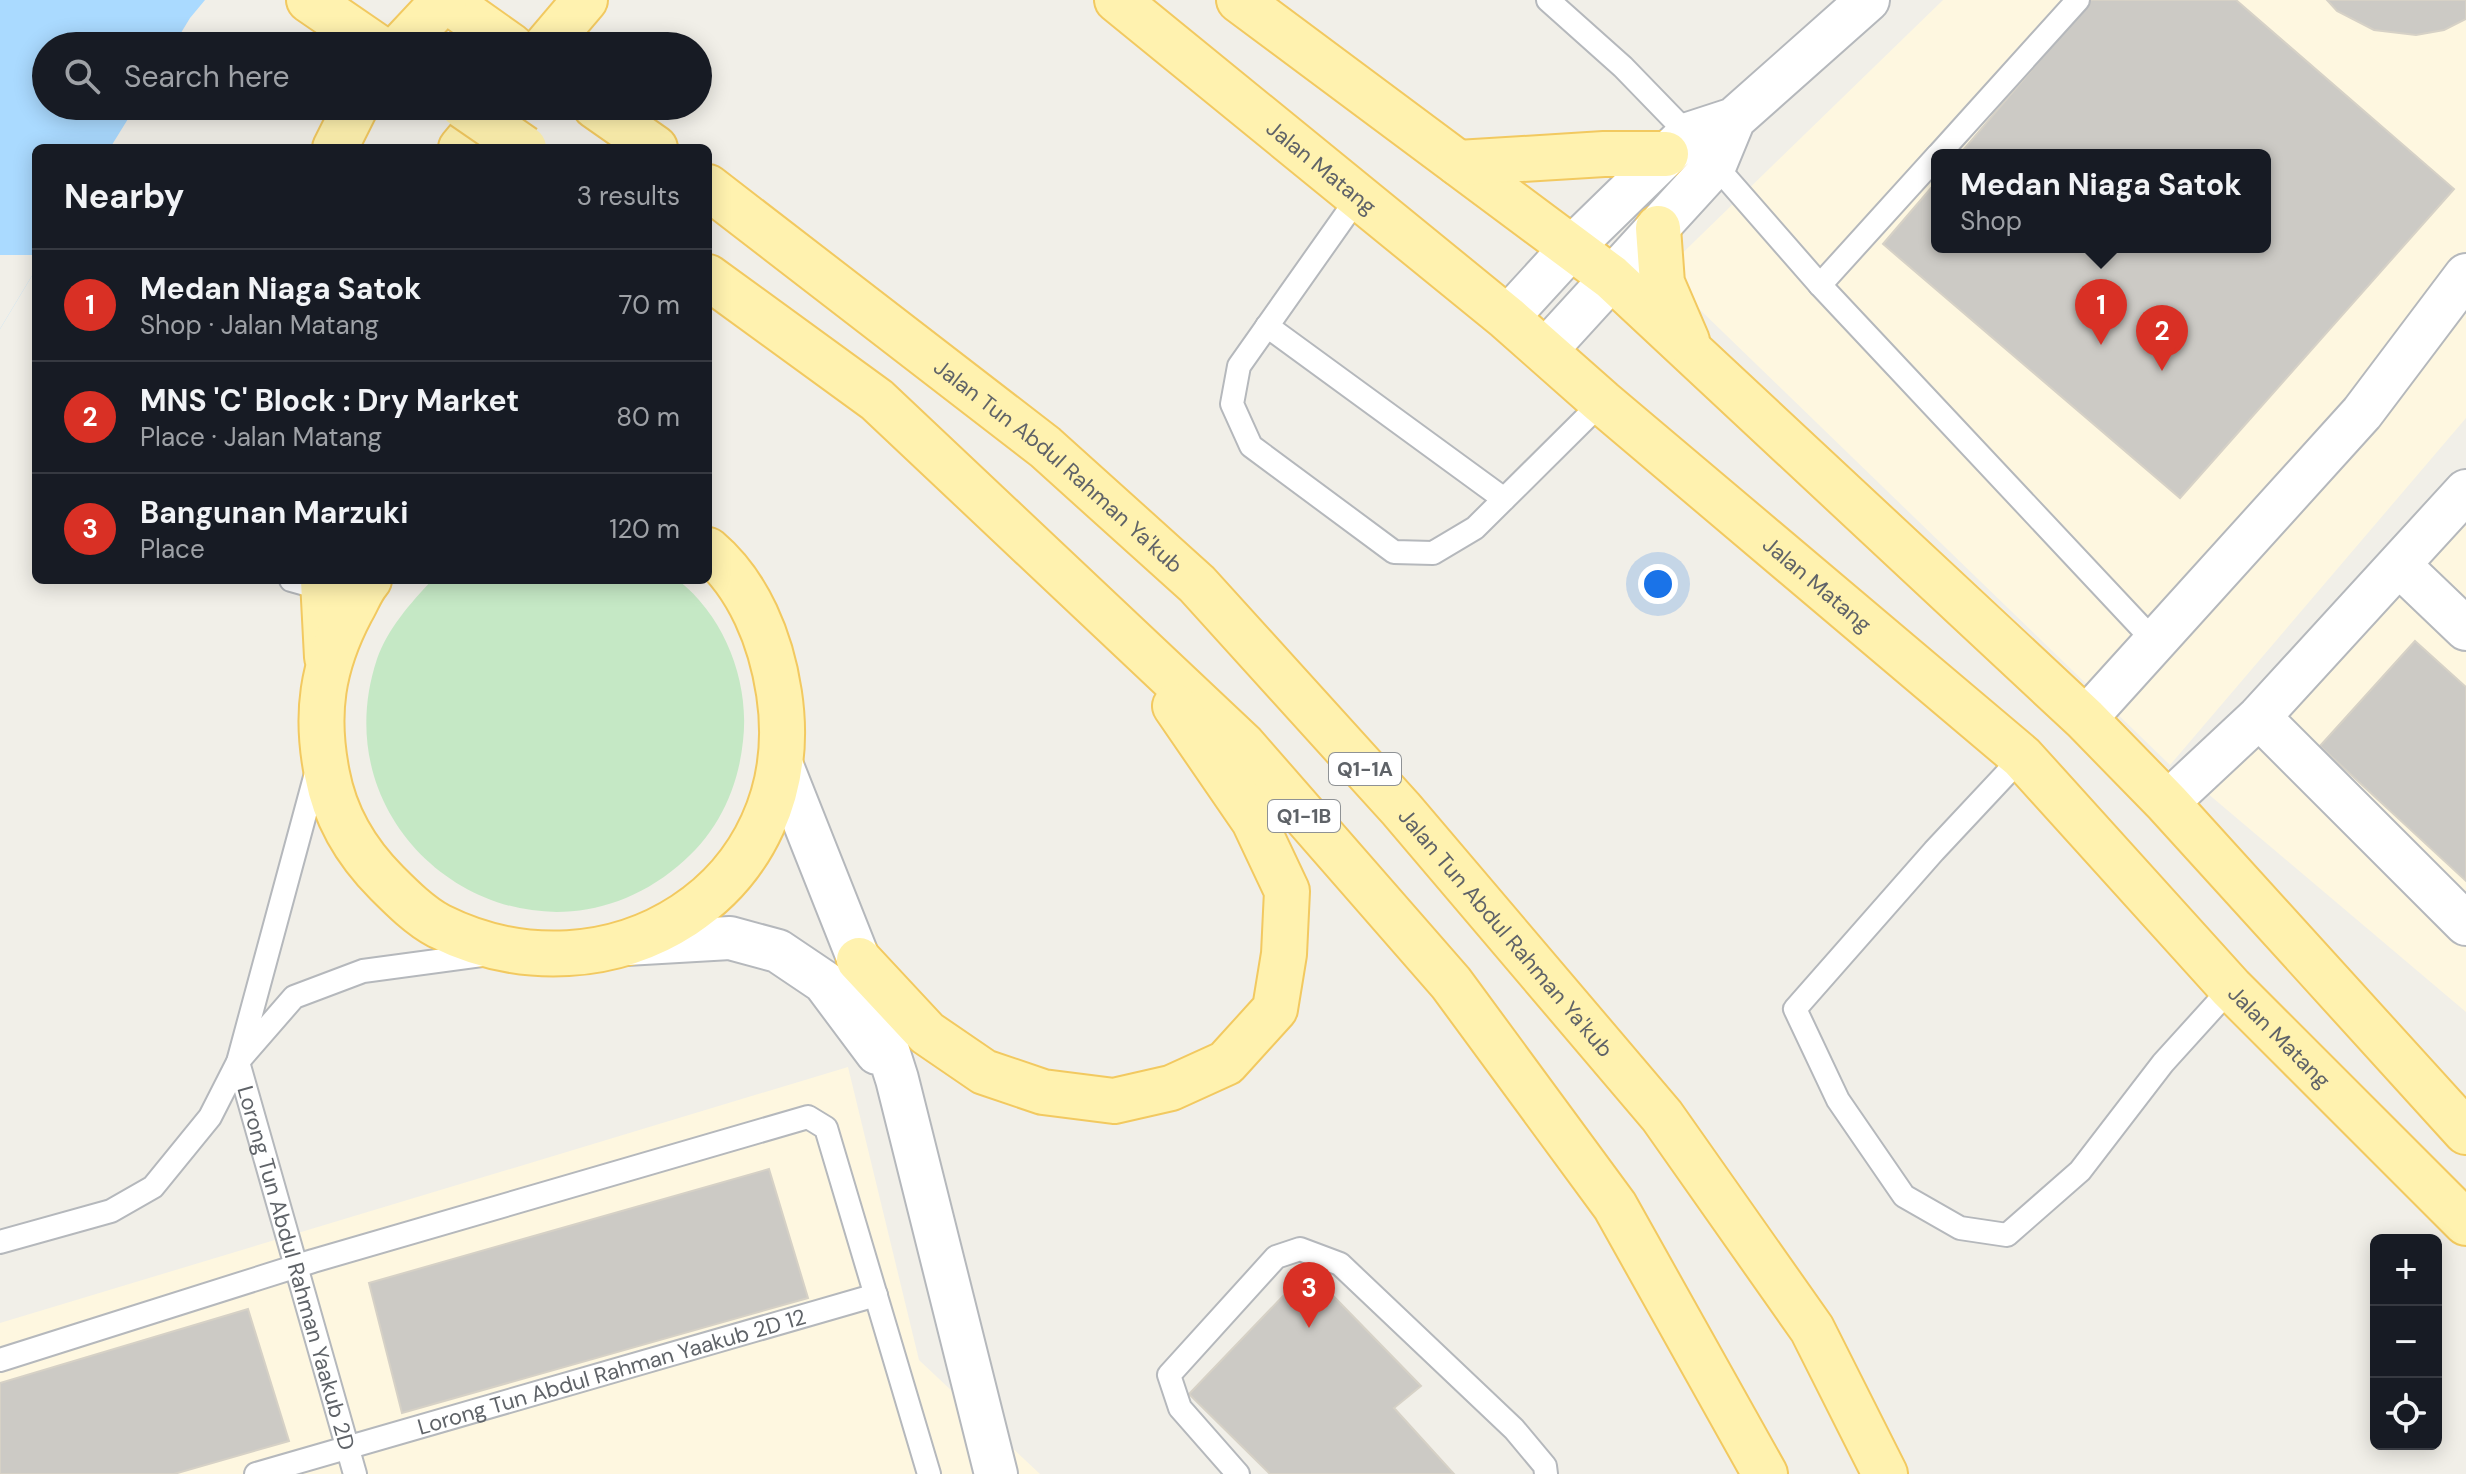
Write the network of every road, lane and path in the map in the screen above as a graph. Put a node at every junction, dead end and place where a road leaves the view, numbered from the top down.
1 (309, 0) edge
2 (445, 0) edge
3 (585, 0) edge
4 (1117, 0) edge
5 (1239, 0) edge
6 (1548, 0) edge
7 (1868, 0) edge
8 (2078, 0) edge
9 (356, 32) edge
10 (414, 32) edge
11 (491, 32) edge
12 (558, 32) edge
13 (1734, 119) junction
14 (349, 120) edge
15 (483, 120) edge
16 (484, 120) edge
17 (615, 120) edge
18 (337, 144) edge
19 (464, 144) edge
20 (518, 144) edge
21 (649, 144) edge
22 (1677, 144) junction
23 (1943, 149) edge
24 (1458, 163) junction
25 (1931, 163) edge
26 (1715, 165) junction
27 (712, 190) edge
28 (1359, 196) junction
29 (1658, 228) junction
30 (1571, 248) junction
31 (2466, 275) edge
32 (1611, 277) junction
33 (712, 280) edge
34 (1820, 285) junction
35 (1507, 318) junction
36 (1267, 326) junction
37 (1545, 351) junction
38 (1692, 355) junction
39 (1602, 402) junction
40 (2466, 491) edge
41 (1504, 499) junction
42 (712, 553) edge
43 (2399, 565) junction
44 (312, 584) edge
45 (367, 584) edge
46 (2466, 629) edge
47 (1125, 634) junction
48 (2155, 642) junction
49 (327, 663) junction
50 (2259, 717) junction
51 (2085, 719) junction
52 (322, 750) junction
53 (2022, 757) junction
54 (782, 766) junction
55 (2167, 803) junction
56 (2466, 924) edge
57 (620, 945) junction
58 (520, 951) junction
59 (859, 960) junction
60 (2231, 988) junction
61 (238, 1062) junction
62 (897, 1079) junction
63 (2466, 1132) edge
64 (2466, 1223) edge
65 (0, 1242) edge
66 (296, 1267) junction
67 (876, 1295) junction
68 (0, 1360) edge
69 (349, 1448) junction
70 (256, 1474) edge
71 (355, 1474) edge
72 (929, 1474) edge
73 (996, 1474) edge
74 (1238, 1474) edge
75 (1546, 1474) edge
76 (1765, 1474) edge
77 (1885, 1474) edge

1 - 9 main road
2 - 10 main road
2 - 11 main road
3 - 12 main road
4 - 28 main road, Jalan Matang
5 - 24 main road
6 - 22 lane
7 - 13 street
8 - 23 lane
13 - 22 street
13 - 26 street
14 - 18 main road
15 - 20 main road, bridge
16 - 19 main road
17 - 21 main road
22 - 24 main road
22 - 30 street
24 - 30 main road
25 - 34 lane
26 - 29 street
26 - 34 lane
27 - 77 main road, Jalan Tun Abdul Rahman Ya'kub / Q1-1A
28 - 35 main road, Jalan Matang
28 - 36 lane
29 - 32 street
29 - 38 main road
30 - 32 main road
30 - 35 street
31 - 48 street
32 - 37 street
32 - 38 main road
33 - 47 main road, Q1-1B
34 - 48 lane
35 - 37 main road, Jalan Matang
36 - 41 lane
36 - 41 lane
37 - 39 main road, Jalan Matang
38 - 51 main road
39 - 41 lane
39 - 53 main road, Jalan Matang
40 - 43 street
42 - 54 main road
43 - 46 street
43 - 50 street
44 - 49 main road
45 - 49 main road
47 - 59 main road
47 - 76 main road, Q1-1B
48 - 51 street
49 - 52 main road
50 - 55 street
50 - 56 street
51 - 55 main road
52 - 58 main road
52 - 61 lane
53 - 60 main road, Jalan Matang
53 - 60 lane
54 - 57 main road
54 - 59 street
55 - 63 main road
57 - 58 main road
57 - 62 street
58 - 61 lane
59 - 62 street
60 - 64 main road, Jalan Matang
61 - 65 lane
61 - 66 lane, Lorong Tun Abdul Rahman Yaakub 2D
62 - 73 street
66 - 67 lane
66 - 68 lane
66 - 69 lane, Lorong Tun Abdul Rahman Yaakub 2D
67 - 69 lane, Lorong Tun Abdul Rahman Yaakub 2D 12
67 - 72 lane
69 - 70 lane, Lorong Tun Abdul Rahman Yaakub 2D 12
69 - 71 lane, Lorong Tun Abdul Rahman Yaakub 2D
74 - 75 lane

